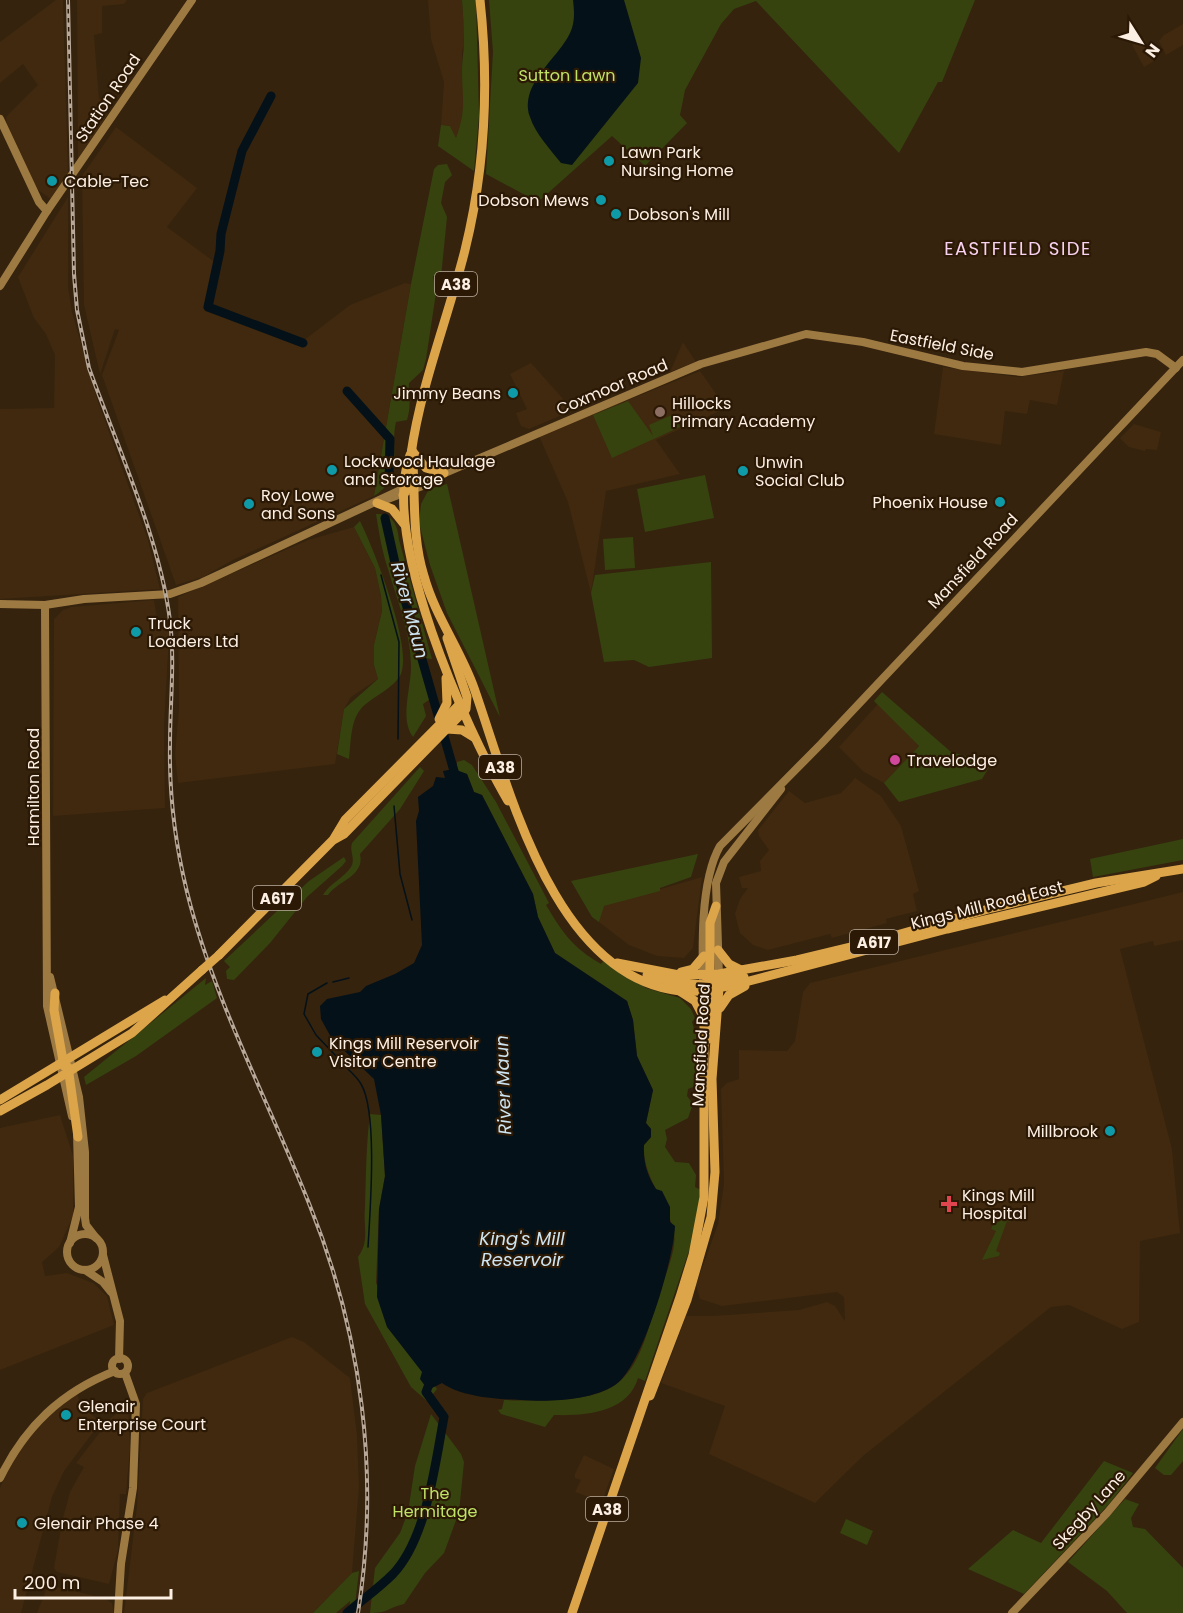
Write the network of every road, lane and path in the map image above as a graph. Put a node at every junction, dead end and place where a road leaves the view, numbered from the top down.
1 (192, 0) edge
2 (480, 0) edge
3 (0, 119) edge
4 (46, 211) junction
5 (0, 286) edge
6 (806, 334) joint
7 (1183, 360) edge
8 (1176, 368) junction
9 (412, 450) junction
10 (444, 473) junction
11 (408, 489) junction
12 (381, 501) junction
13 (405, 526) junction
14 (0, 604) edge
15 (45, 605) junction
16 (441, 619) junction
17 (446, 670) junction
18 (464, 706) junction
19 (446, 712) junction
20 (482, 714) junction
21 (449, 728) junction
22 (475, 738) junction
23 (407, 762) junction
24 (784, 782) junction
25 (518, 820) junction
26 (1183, 869) edge
27 (1156, 876) junction
28 (716, 906) junction
29 (718, 950) junction
30 (704, 956) junction
31 (614, 962) junction
32 (634, 967) junction
33 (48, 970) junction
34 (741, 970) junction
35 (796, 970) junction
36 (673, 975) junction
37 (755, 980) junction
38 (711, 982) junction
39 (680, 991) junction
40 (55, 993) joint
41 (175, 994) junction
42 (719, 1010) junction
43 (704, 1018) junction
44 (704, 1059) junction
45 (66, 1067) junction
46 (0, 1100) edge
47 (0, 1111) edge
48 (78, 1137) joint
49 (96, 1238) junction
50 (70, 1243) junction
51 (103, 1254) junction
52 (85, 1270) junction
53 (112, 1293) junction
54 (675, 1323) junction
55 (119, 1359) junction
56 (115, 1371) junction
57 (124, 1373) junction
58 (1183, 1422) edge
59 (0, 1479) edge
60 (118, 1613) edge
61 (572, 1613) edge
62 (1012, 1613) edge

1 - 4 street, Station Road
2 - 9 highway, A38
3 - 4 street
4 - 5 street, Station Road
6 - 8 street, Eastfield Side
6 - 10 street, Coxmoor Road
7 - 8 street, Mansfield Road
8 - 24 street, Mansfield Road
9 - 10 highway
9 - 11 highway, A38
10 - 11 street, Coxmoor Road
11 - 12 street, Coxmoor Road
11 - 13 highway, A38
11 - 16 highway, A38
12 - 13 highway
12 - 15 street, Coxmoor Road
13 - 17 highway, A38
14 - 15 street, Coxmoor Road
15 - 33 street, Hamilton Road
16 - 18 highway
16 - 20 highway, A38
17 - 18 highway, A38
17 - 19 highway, A617
18 - 19 highway, A617
18 - 20 highway
18 - 21 highway
18 - 22 highway, A38
19 - 23 highway, A617
20 - 25 highway, A38
21 - 22 highway
21 - 23 highway, A617
22 - 25 highway, A38
23 - 41 highway, A617, bridge
24 - 28 street, Mansfield Road
24 - 30 street, Mansfield Road
25 - 31 highway, A38
26 - 27 highway, Kings Mill Road East / A617
27 - 34 highway, Kings Mill Road East / A617
27 - 35 highway, Kings Mill Road East / A617
28 - 29 street, Mansfield Road
28 - 38 highway
29 - 34 highway
29 - 38 street, Mansfield Road
30 - 36 highway
30 - 38 street, Mansfield Road
31 - 32 highway, A38
31 - 39 highway, A38
32 - 36 highway, A617
32 - 38 highway
33 - 40 street, Hamilton Road
33 - 45 street, Hamilton Road
34 - 38 highway, Kings Mill Road East / A617
35 - 37 highway, Kings Mill Road East / A617
35 - 38 highway
36 - 38 highway, A617
37 - 38 highway, Kings Mill Road East / A617
37 - 42 highway
38 - 39 highway, A617
38 - 42 highway, Mansfield Road / A38
38 - 43 street, Mansfield Road
38 - 44 highway
39 - 43 highway
40 - 45 highway
41 - 45 highway, A617
41 - 45 highway, A617
42 - 54 highway, Mansfield Road / A38
43 - 44 highway, Mansfield Road / A38
44 - 54 highway, Mansfield Road / A38
45 - 46 highway, A617
45 - 47 highway, A617
45 - 48 highway
45 - 49 street, Hamilton Road
48 - 50 street
49 - 50 street
49 - 51 street, Hamilton Road
50 - 52 street
51 - 52 street
51 - 53 street, Hamilton Road
52 - 53 street
53 - 55 street, Hamilton Road
54 - 61 highway, A38
55 - 56 street
55 - 57 street
56 - 57 street
56 - 59 street
57 - 60 street
58 - 62 street, Skegby Lane

